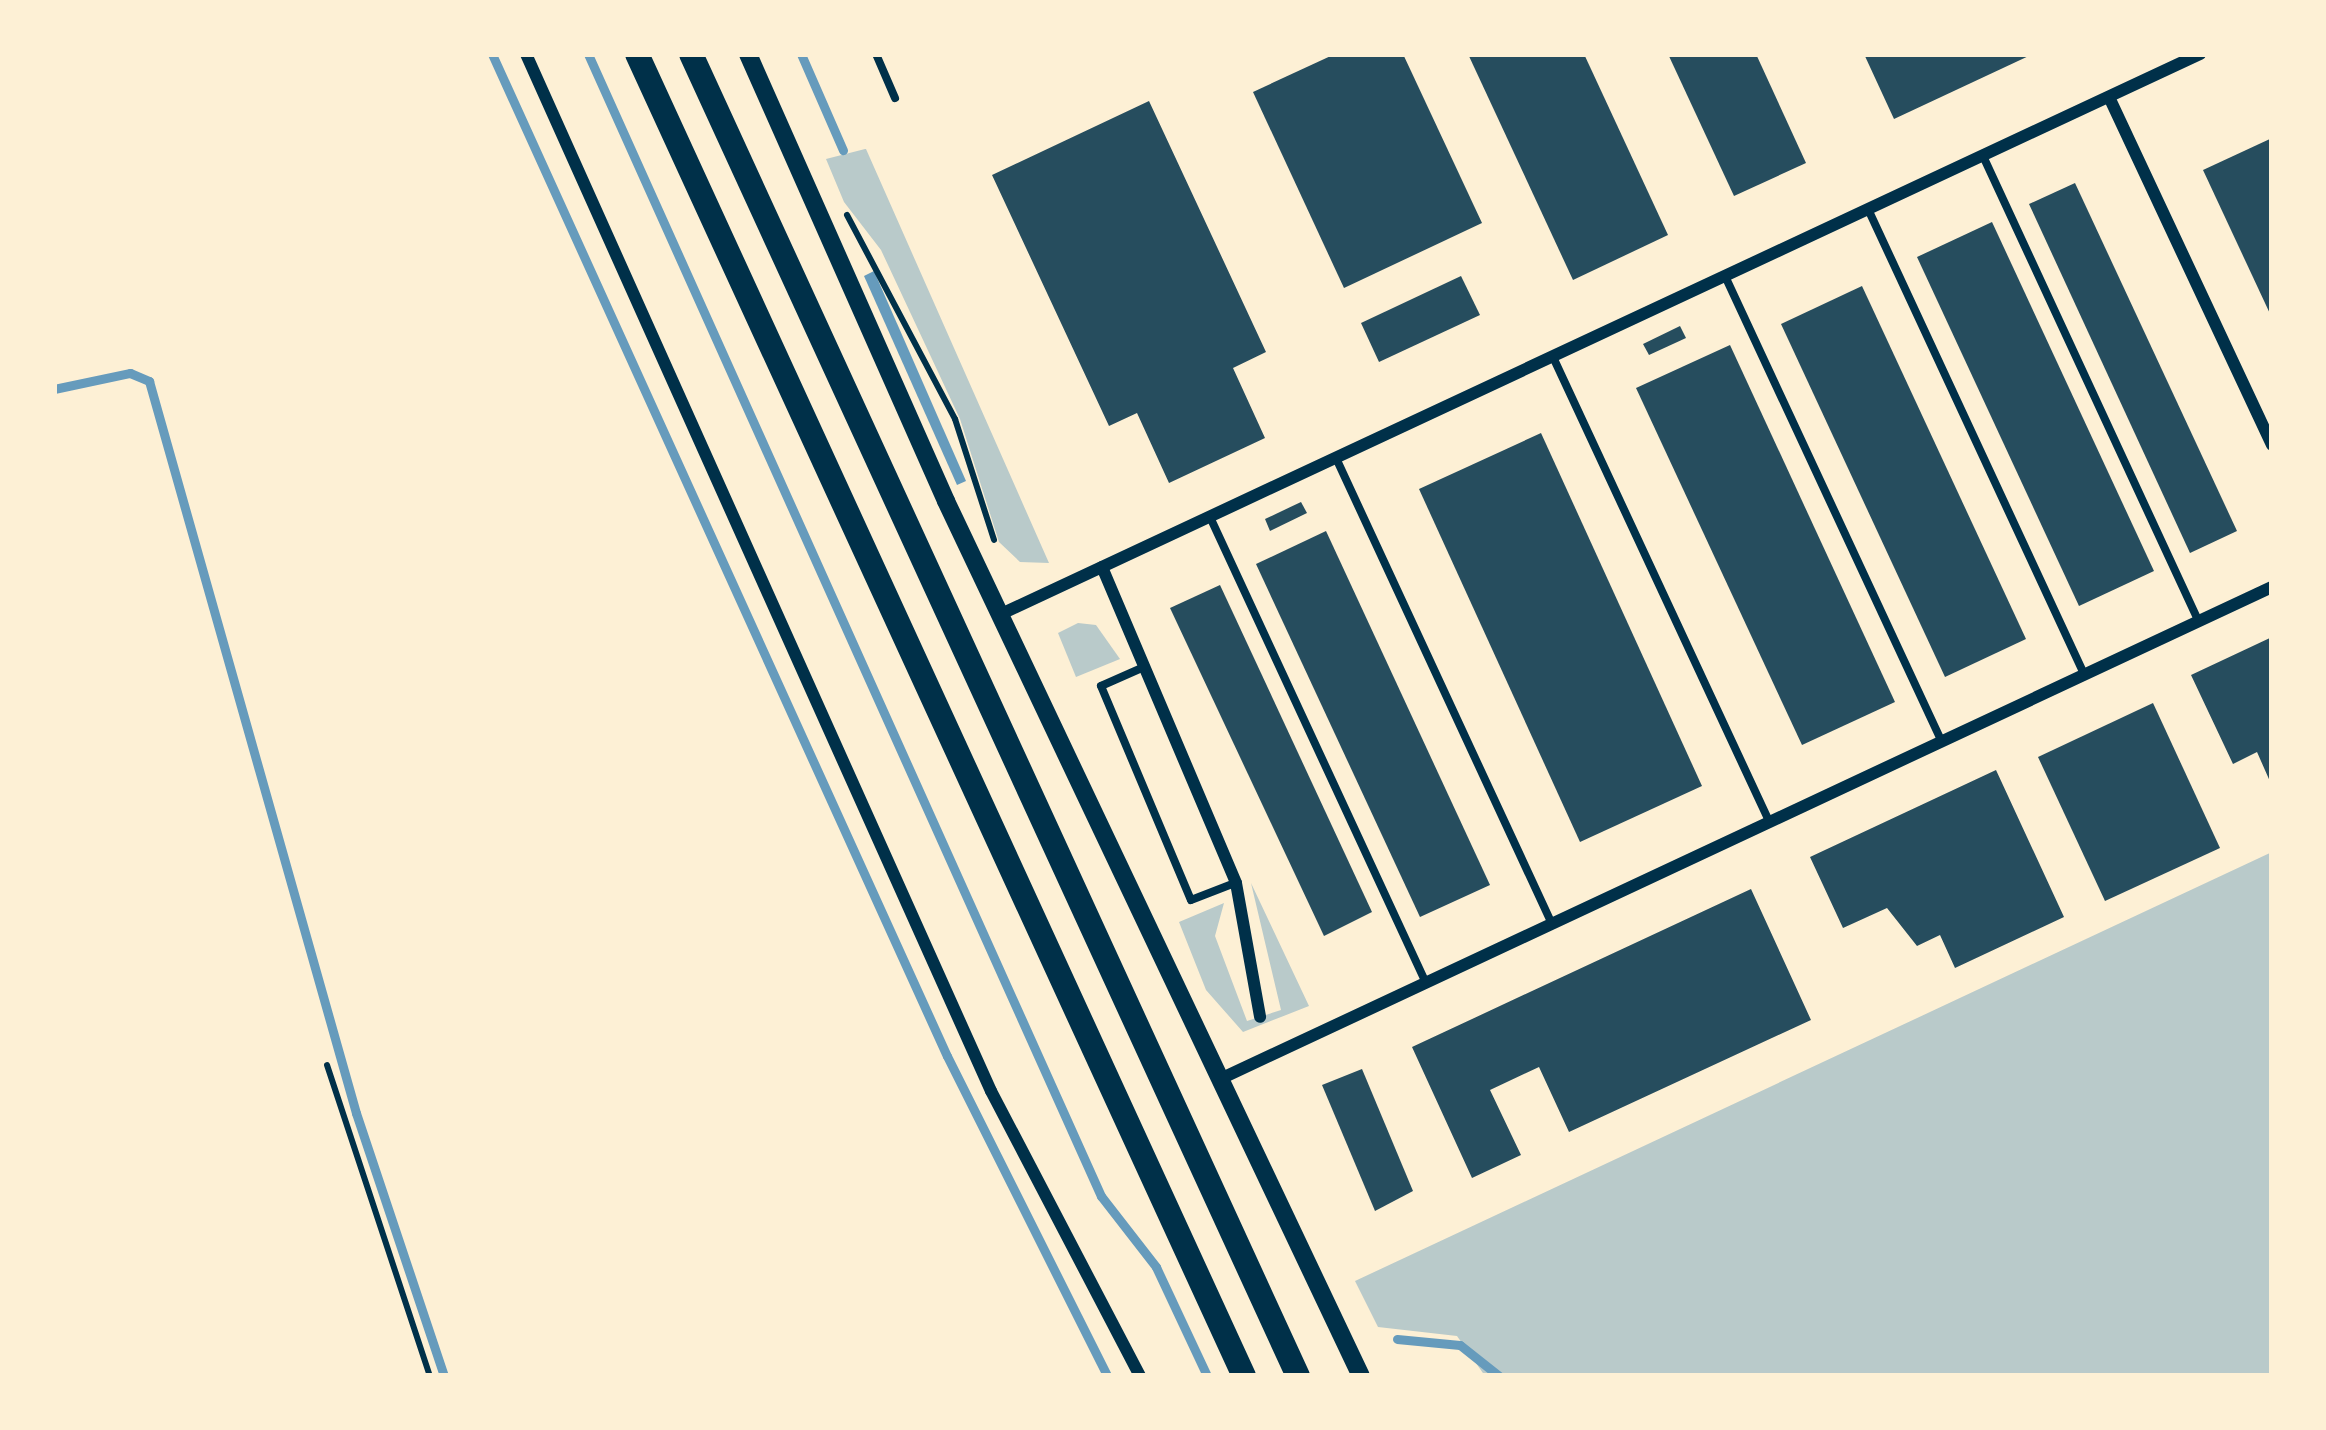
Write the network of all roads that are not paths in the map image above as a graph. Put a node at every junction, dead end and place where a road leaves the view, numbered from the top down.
1 (526, 54) edge
2 (633, 54) edge
3 (691, 54) edge
4 (748, 54) edge
5 (876, 54) edge
6 (2200, 54) edge
7 (2110, 97) junction
8 (895, 98) dead end
9 (1983, 156) junction
10 (1868, 209) junction
11 (1726, 276) junction
12 (1553, 357) junction
13 (2272, 445) edge
14 (1336, 458) junction
15 (1210, 517) junction
16 (1102, 567) junction
17 (2272, 587) edge
18 (998, 615) junction
19 (2199, 622) junction
20 (1144, 667) junction
21 (2084, 675) junction
22 (1942, 742) junction
23 (1769, 822) junction
24 (1236, 883) junction
25 (1552, 924) junction
26 (1426, 982) junction
27 (1260, 1017) dead end
28 (1218, 1080) junction
29 (1140, 1376) edge
30 (1244, 1376) edge
31 (1298, 1376) edge
32 (1361, 1376) edge

1 - 29 street
2 - 30 highway
3 - 31 highway
4 - 18 street
5 - 8 lane
6 - 7 street
7 - 9 street
7 - 13 street
9 - 10 street
9 - 19 lane
10 - 11 street
10 - 21 lane
11 - 12 street
11 - 22 lane
12 - 14 street
12 - 23 lane
14 - 15 street
14 - 25 lane
15 - 16 street
15 - 26 lane
16 - 18 street
16 - 20 street
17 - 19 street
18 - 28 street
19 - 21 street
20 - 24 street
20 - 24 lane
21 - 22 street
22 - 23 street
23 - 25 street
24 - 27 street
25 - 26 street
26 - 28 street
28 - 32 street

